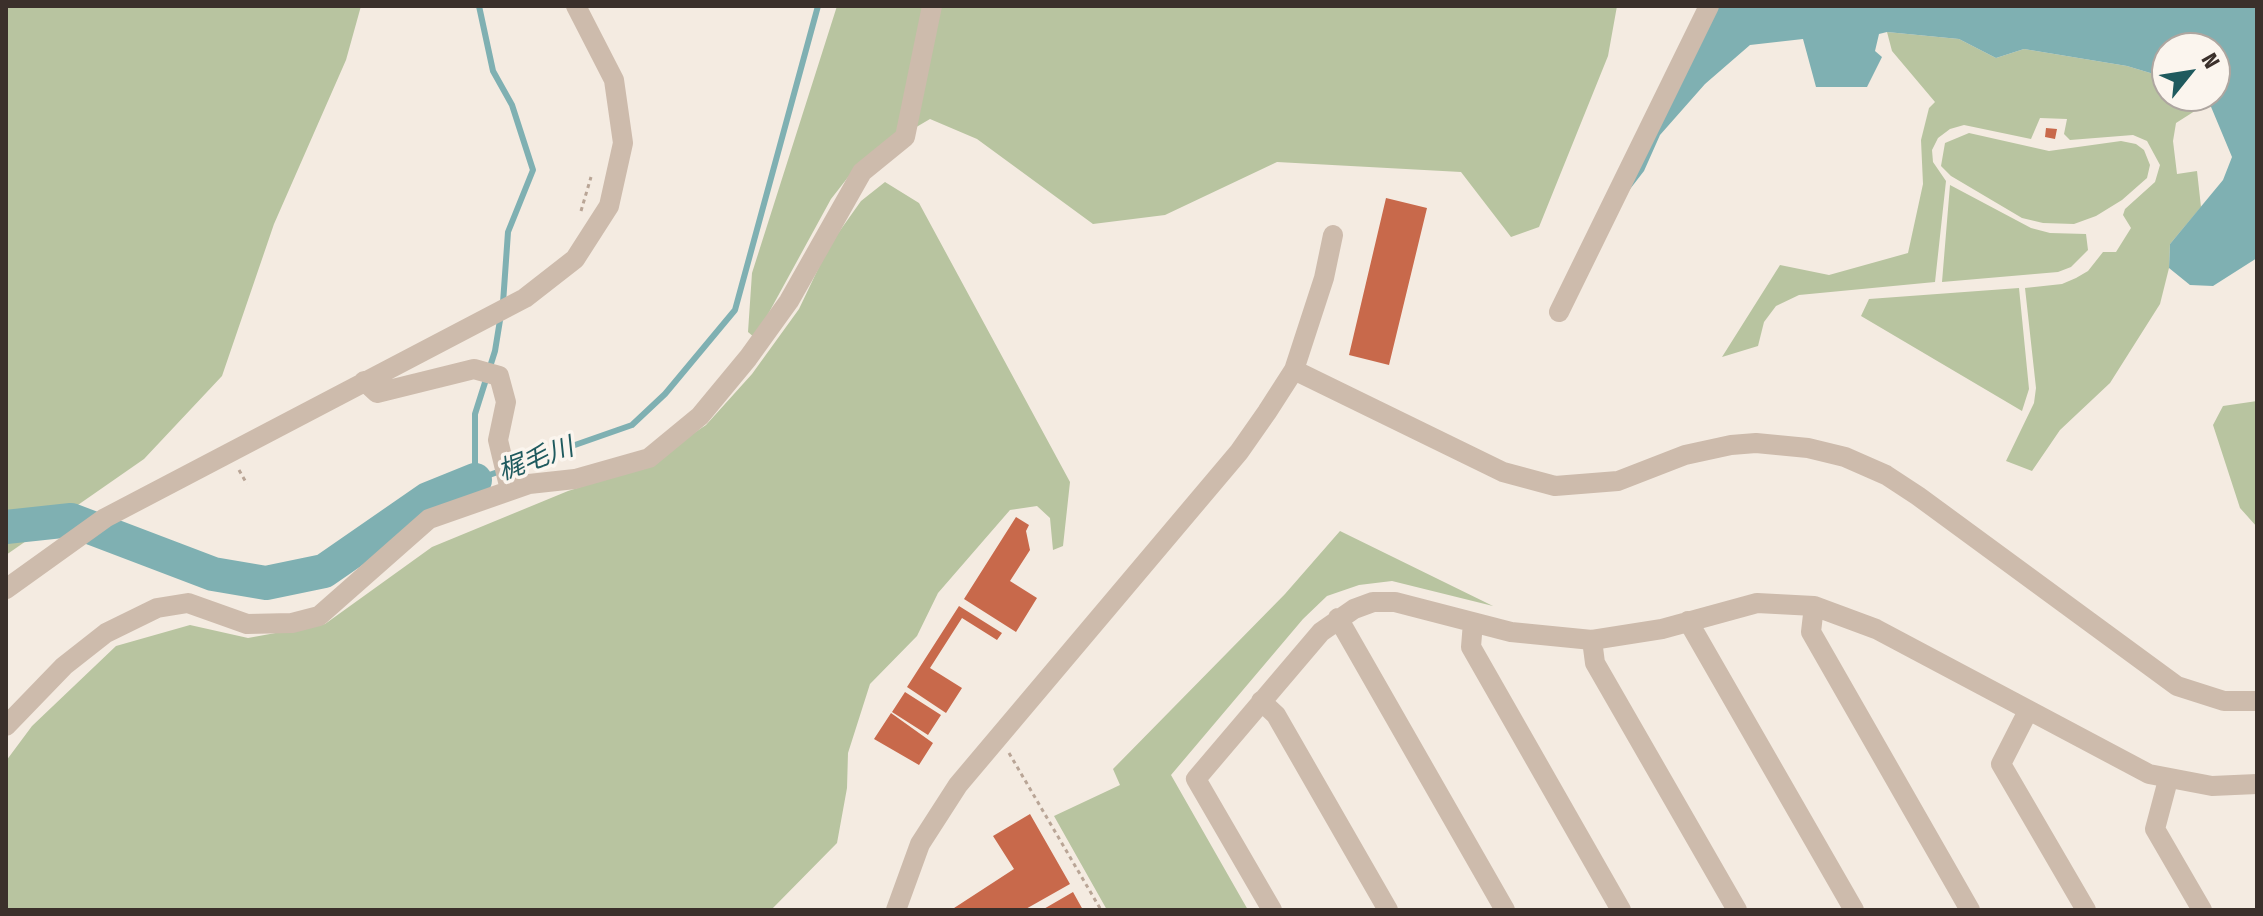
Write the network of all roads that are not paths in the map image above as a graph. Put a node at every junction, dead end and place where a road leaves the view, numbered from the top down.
1 (576, 6) edge
2 (932, 6) edge
3 (1709, 6) edge
4 (1333, 235) dead end
5 (1559, 312) dead end
6 (1294, 370) junction
7 (364, 381) junction
8 (507, 476) junction
9 (6, 589) edge
10 (1814, 606) junction
11 (1338, 618) junction
12 (1688, 621) junction
13 (1473, 622) junction
14 (1592, 640) junction
15 (1261, 701) junction
16 (2257, 701) edge
17 (2028, 711) junction
18 (6, 726) edge
19 (2168, 780) junction
20 (2256, 784) edge
21 (2257, 793) edge
22 (896, 910) edge
23 (1272, 910) edge
24 (1388, 910) edge
25 (1505, 910) edge
26 (1621, 910) edge
27 (1737, 910) edge
28 (1854, 910) edge
29 (1970, 910) edge
30 (2086, 910) edge
31 (2202, 910) edge

1 - 7 street
2 - 8 street
3 - 5 street
4 - 6 street
6 - 16 street
6 - 22 street
7 - 8 street
7 - 9 street
8 - 18 street
10 - 12 street
10 - 17 street
10 - 29 street
11 - 13 street
11 - 15 street
11 - 25 street
12 - 14 street
12 - 28 street
13 - 14 street
13 - 26 street
14 - 27 street
15 - 23 street
15 - 24 street
17 - 19 street
17 - 30 street
19 - 20 street
19 - 31 street
20 - 21 street

